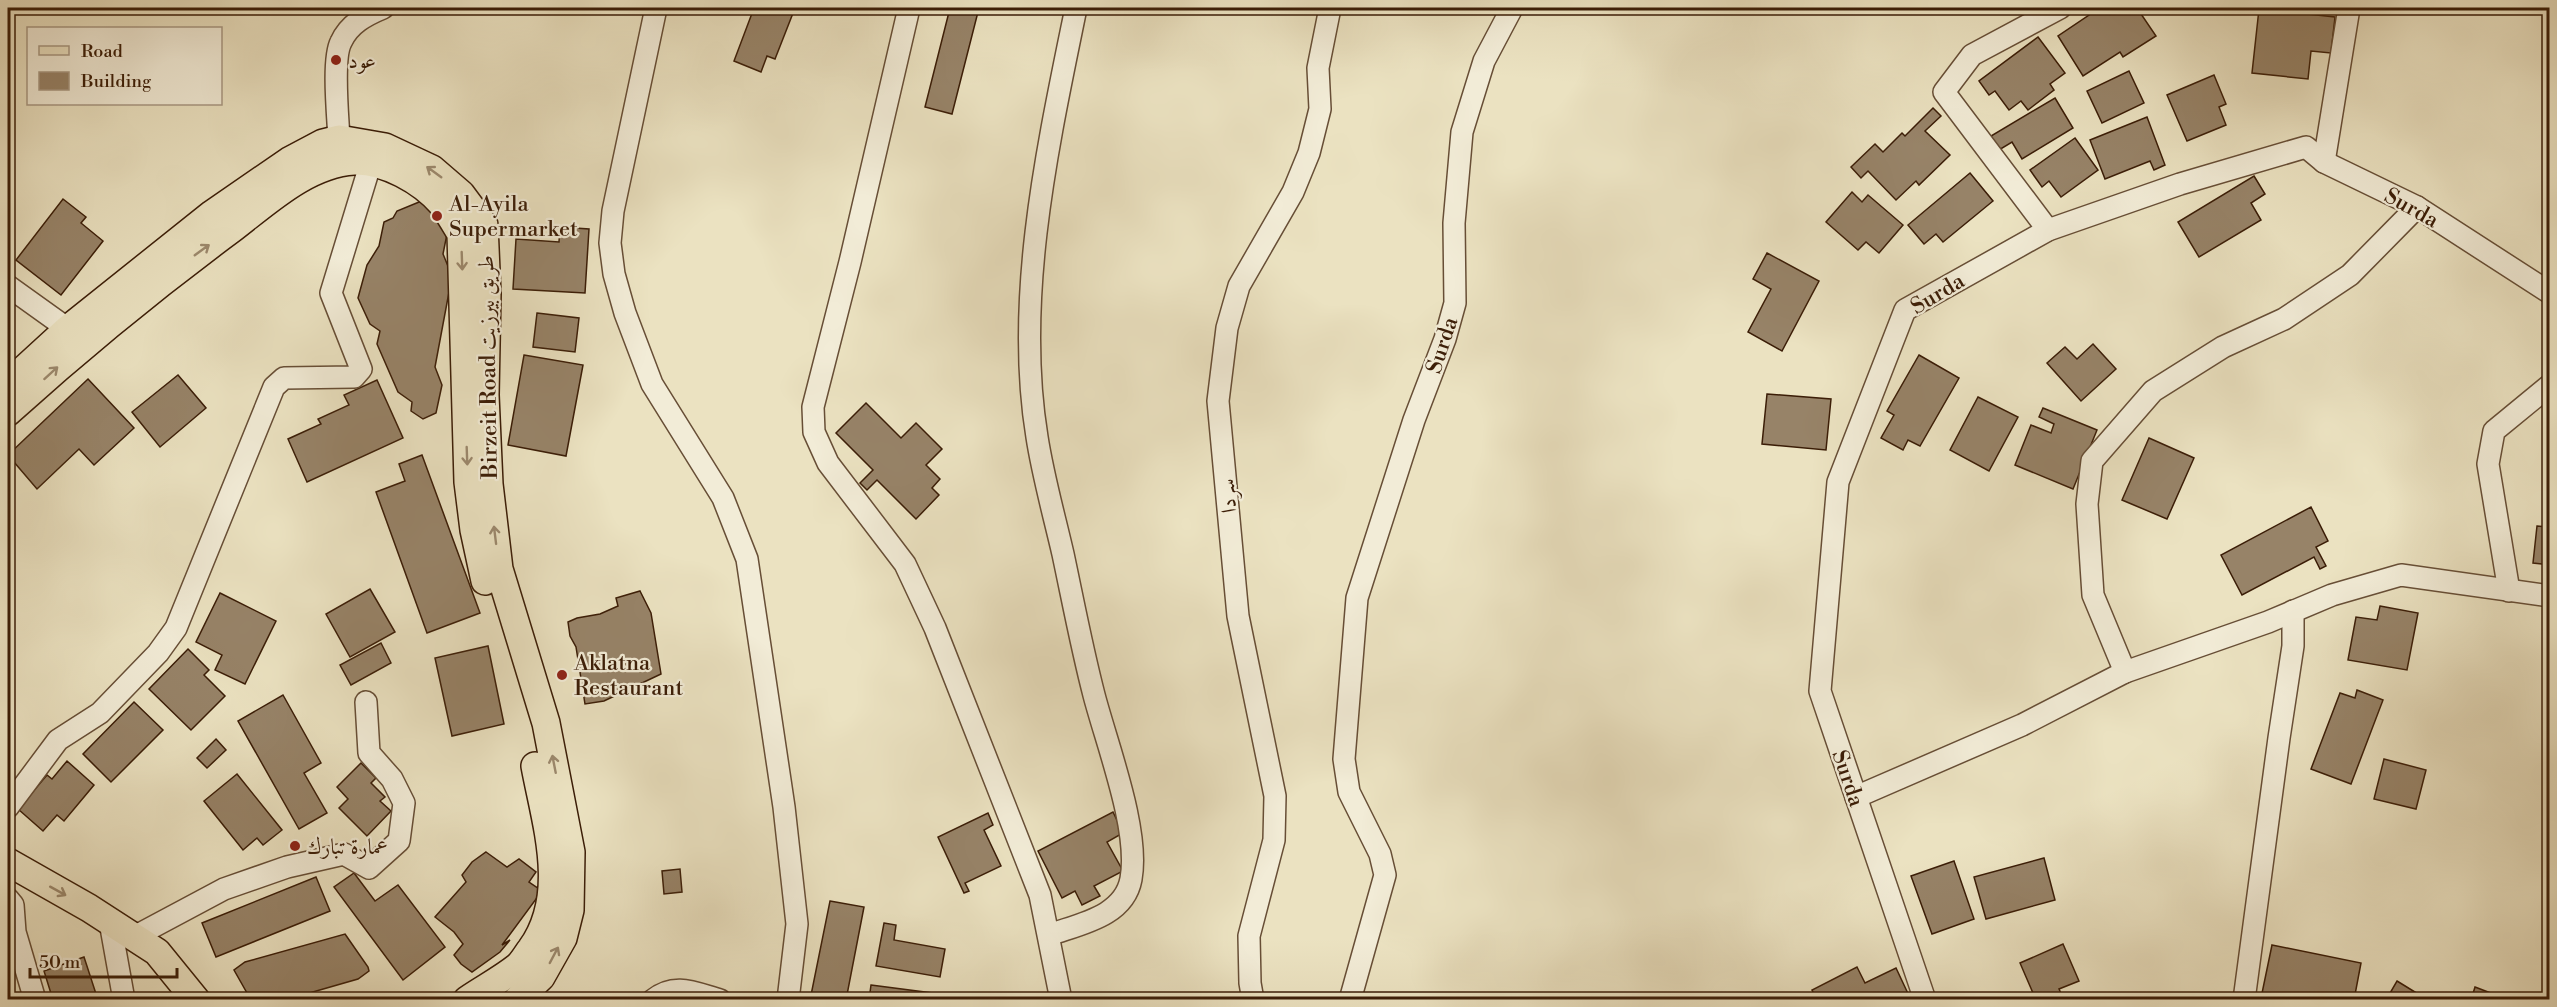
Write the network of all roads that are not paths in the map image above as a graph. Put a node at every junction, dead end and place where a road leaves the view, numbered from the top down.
1 (383, 8) edge
2 (656, 8) edge
3 (909, 8) edge
4 (1076, 8) edge
5 (1330, 8) edge
6 (1512, 8) edge
7 (2060, 8) edge
8 (2349, 8) edge
9 (339, 151) junction
10 (371, 162) junction
11 (2324, 162) junction
12 (2417, 207) junction
13 (2048, 230) junction
14 (8, 286) edge
15 (2550, 293) edge
16 (68, 329) junction
17 (8, 384) edge
18 (2550, 385) edge
19 (8, 412) edge
20 (2509, 591) junction
21 (2550, 596) edge
22 (2293, 611) junction
23 (2125, 672) junction
24 (366, 702) dead end
25 (537, 726) junction
26 (1856, 797) junction
27 (8, 807) edge
28 (8, 862) edge
29 (8, 899) edge
30 (110, 922) junction
31 (1049, 935) junction
32 (134, 937) junction
33 (35, 999) edge
34 (124, 999) edge
35 (196, 999) edge
36 (467, 999) edge
37 (518, 999) edge
38 (652, 999) edge
39 (720, 999) edge
40 (788, 999) edge
41 (1061, 999) edge
42 (1253, 999) edge
43 (1350, 999) edge
44 (1925, 999) edge
45 (2244, 999) edge

1 - 9 street
2 - 40 street
3 - 31 street
4 - 31 street
5 - 42 street, سردا
6 - 43 street, Surda
7 - 13 street
8 - 11 street
9 - 10 main road
9 - 16 main road
19 -> 9 main road
25 -> 9 main road, Birzeit Road طريق بيرزيت
10 -> 25 main road
10 - 27 street
11 - 12 street, Surda
11 - 13 street, Surda
12 - 15 street, Surda
12 - 23 street
13 - 26 street, Surda
14 - 16 street
16 - 17 main road
18 - 20 street
20 - 21 street
20 - 22 street
22 - 23 street
22 - 45 street
23 - 26 street
24 - 32 street
25 - 36 main road
37 -> 25 main road, Birzeit Road طريق بيرزيت
26 - 44 street, Surda
28 -> 30 main road
29 - 33 street
30 - 32 main road
30 - 34 street
31 - 41 street
32 - 35 main road
38 - 39 street

